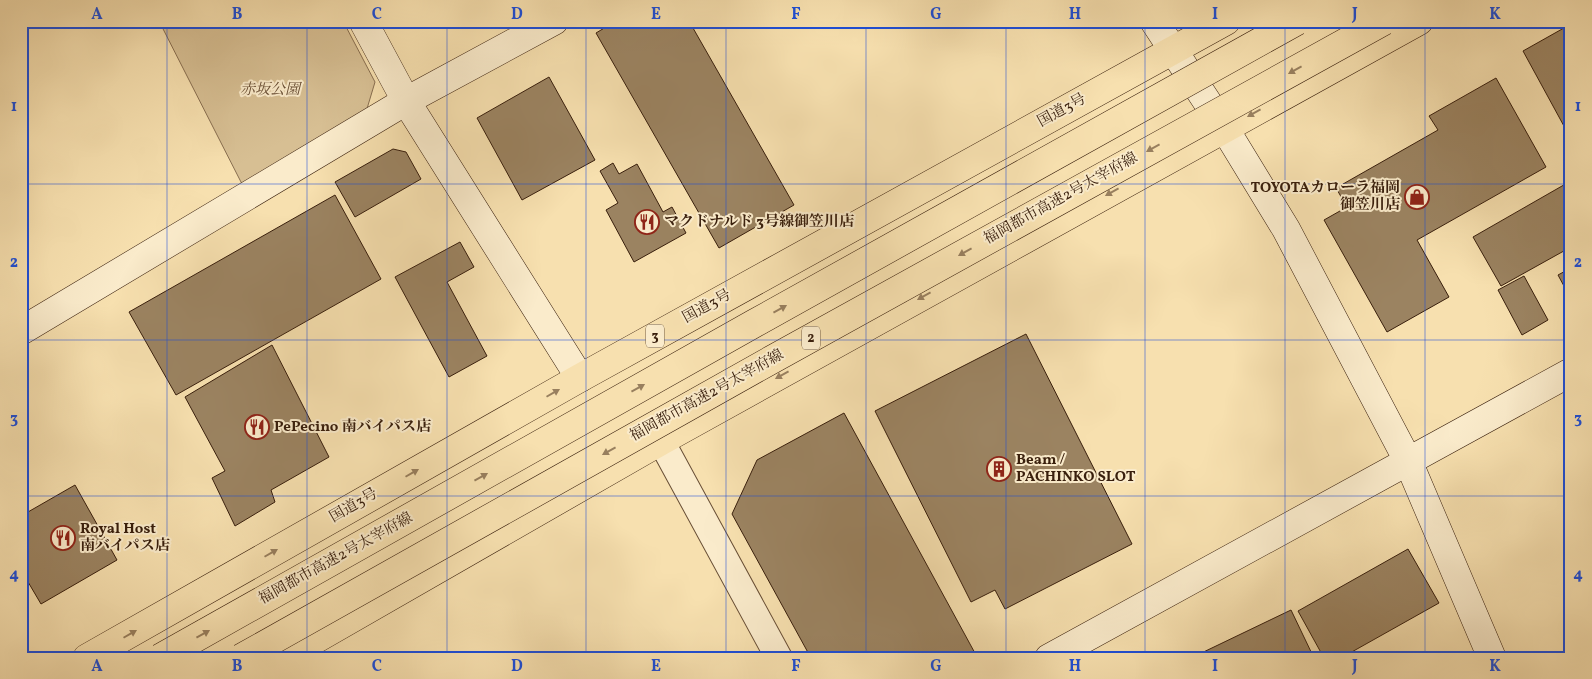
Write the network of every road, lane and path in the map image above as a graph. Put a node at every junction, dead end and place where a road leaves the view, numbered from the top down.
1 (362, 21) edge
2 (554, 21) edge
3 (1154, 21) edge
4 (1226, 21) edge
5 (1298, 21) edge
6 (1384, 21) edge
7 (1419, 21) edge
8 (1174, 50) junction
9 (406, 100) junction
10 (1225, 129) junction
11 (21, 331) edge
12 (1571, 372) edge
13 (580, 378) junction
14 (661, 442) junction
15 (1408, 461) junction
16 (87, 658) edge
17 (160, 658) edge
18 (241, 658) edge
19 (283, 658) edge
20 (778, 658) edge
21 (1049, 658) edge
22 (1492, 658) edge

1 - 9 street
2 - 9 street
3 - 8 street
4 - 8 highway, 国道3号 / 3
17 -> 5 highway, 福岡都市高速2号太宰府線, bridge
6 -> 18 highway, 福岡都市高速2号太宰府線 / 2, bridge
7 -> 10 highway
8 - 10 street
8 - 13 highway, 国道3号 / 3
9 - 11 street
9 - 13 street
10 -> 14 highway
10 - 15 street
12 - 15 street
16 -> 13 highway, 国道3号 / 3
14 - 19 highway
14 - 20 street
15 - 21 street
15 - 22 street

